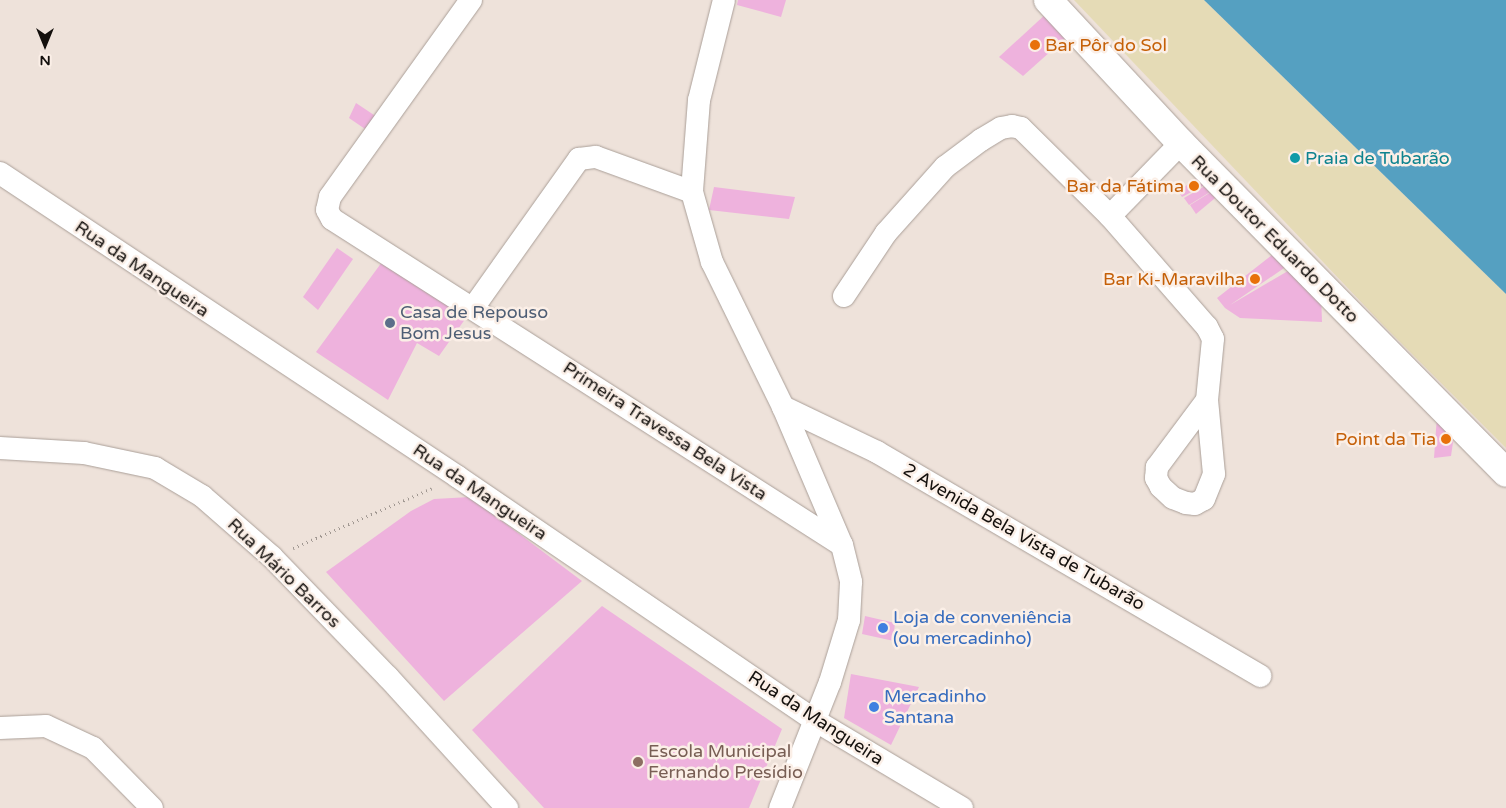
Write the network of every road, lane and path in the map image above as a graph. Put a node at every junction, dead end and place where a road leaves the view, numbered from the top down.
1 (471, 0) edge
2 (724, 0) edge
3 (1048, 0) edge
4 (1180, 143) junction
5 (0, 173) edge
6 (692, 192) junction
7 (1110, 216) junction
8 (844, 296) dead end
9 (473, 308) junction
10 (1207, 400) dead end
11 (783, 407) junction
12 (0, 448) edge
13 (1506, 473) edge
14 (458, 477) junction
15 (842, 545) junction
16 (272, 557) junction
17 (1260, 676) dead end
18 (816, 721) junction
19 (0, 728) edge
20 (152, 808) edge
21 (507, 808) edge
22 (780, 808) edge
23 (962, 808) edge

1 - 9 street, Primeira Travessa Bela Vista
2 - 6 street
3 - 4 main road, Rua Doutor Eduardo Dotto
4 - 7 street
4 - 13 main road, Rua Doutor Eduardo Dotto
5 - 14 street, Rua da Mangueira
6 - 9 street
6 - 11 street
7 - 8 street
7 - 10 street
9 - 15 street, Primeira Travessa Bela Vista
11 - 15 street
11 - 17 street, 2 Avenida Bela Vista de Tubarão
12 - 16 street, Rua Mário Barros
14 - 16 path
14 - 18 street, Rua da Mangueira
15 - 18 street
16 - 21 street, Rua Mário Barros
18 - 22 street
18 - 23 street, Rua da Mangueira
19 - 20 street

